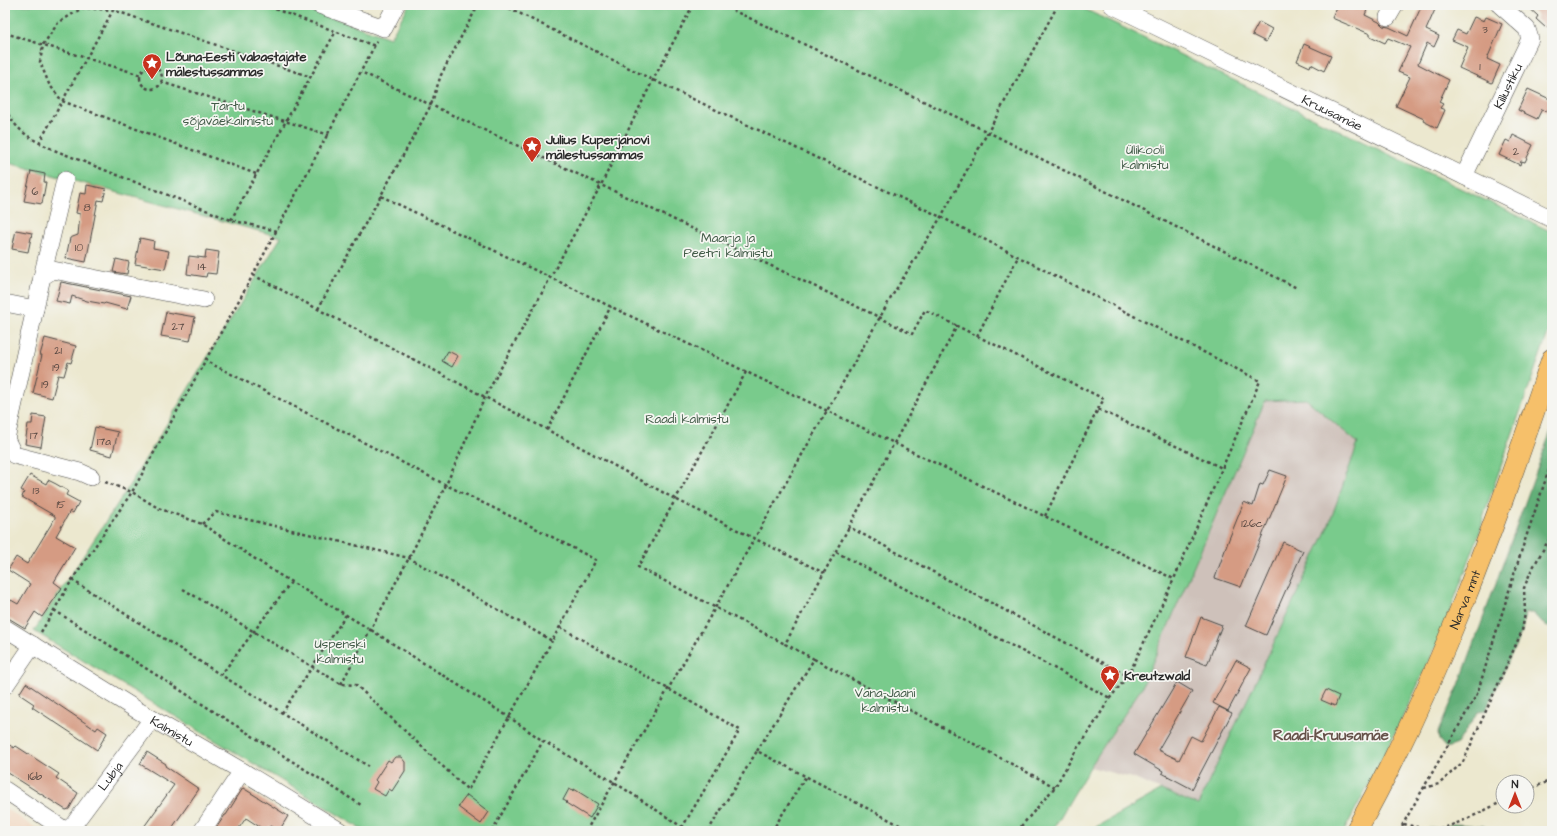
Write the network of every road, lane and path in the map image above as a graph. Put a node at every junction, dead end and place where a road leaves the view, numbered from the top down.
1 (116, 5) edge
2 (264, 5) edge
3 (319, 5) edge
4 (396, 5) edge
5 (478, 5) edge
6 (503, 5) edge
7 (693, 5) edge
8 (722, 5) edge
9 (1058, 5) edge
10 (1112, 5) edge
11 (1500, 5) edge
12 (113, 10) junction
13 (384, 28) junction
14 (336, 31) junction
15 (5, 34) edge
16 (43, 45) junction
17 (375, 46) junction
18 (86, 59) junction
19 (361, 72) junction
20 (141, 75) junction
21 (310, 77) junction
22 (653, 80) junction
23 (161, 82) junction
24 (62, 101) junction
25 (431, 105) junction
26 (5, 109) edge
27 (286, 121) junction
28 (988, 132) junction
29 (329, 135) junction
30 (39, 143) junction
31 (256, 174) junction
32 (1464, 176) junction
33 (65, 180) dead end
34 (601, 185) junction
35 (381, 196) junction
36 (941, 217) junction
37 (1552, 219) edge
38 (231, 220) junction
39 (277, 231) junction
40 (1018, 257) junction
41 (253, 275) junction
42 (42, 277) junction
43 (551, 277) junction
44 (1297, 288) dead end
45 (204, 300) dead end
46 (5, 304) edge
47 (611, 306) junction
48 (35, 309) junction
49 (318, 309) junction
50 (881, 318) junction
51 (957, 326) junction
52 (977, 336) junction
53 (1552, 359) edge
54 (206, 361) junction
55 (746, 372) junction
56 (485, 397) junction
57 (1552, 399) edge
58 (1098, 409) junction
59 (827, 411) junction
60 (547, 430) junction
61 (894, 443) junction
62 (1552, 461) edge
63 (1222, 468) junction
64 (91, 477) joint
65 (446, 485) junction
66 (132, 492) junction
67 (675, 499) junction
68 (1045, 516) junction
69 (202, 524) junction
70 (849, 527) junction
71 (1552, 534) edge
72 (754, 539) junction
73 (836, 552) junction
74 (409, 558) junction
75 (824, 573) junction
76 (1174, 579) junction
77 (72, 580) junction
78 (291, 582) junction
79 (183, 589) dead end
80 (715, 608) junction
81 (54, 610) junction
82 (346, 615) junction
83 (560, 627) junction
84 (5, 628) edge
85 (371, 630) junction
86 (254, 632) junction
87 (552, 642) junction
88 (33, 644) junction
89 (785, 644) junction
90 (814, 659) junction
91 (312, 666) junction
92 (221, 675) junction
93 (1128, 676) junction
94 (341, 684) junction
95 (5, 686) edge
96 (669, 689) junction
97 (1110, 698) junction
98 (282, 712) junction
99 (509, 717) junction
100 (152, 719) junction
101 (543, 740) junction
102 (757, 751) junction
103 (368, 766) dead end
104 (242, 771) junction
105 (806, 776) junction
106 (1552, 780) edge
107 (614, 782) junction
108 (1055, 787) junction
109 (1535, 787) edge
110 (1424, 788) junction
111 (5, 790) edge
112 (1495, 805) edge
113 (361, 806) dead end
114 (1404, 824) junction
115 (682, 828) junction
116 (66, 831) edge
117 (202, 831) edge
118 (340, 831) edge
119 (492, 831) edge
120 (586, 831) edge
121 (680, 831) edge
122 (688, 831) edge
123 (708, 831) edge
124 (772, 831) edge
125 (911, 831) edge
126 (1017, 831) edge
127 (1356, 831) edge
128 (1372, 831) edge
129 (1399, 831) edge

1 - 12 path
2 - 14 path
3 - 13 street
4 - 13 street
5 - 25 path
6 - 22 path
7 - 22 path
8 - 28 path
9 - 28 path
10 - 32 street, Kruusamäe
11 - 32 street, Killustiku
12 - 16 path
12 - 18 path
12 - 21 path
13 - 17 path
14 - 17 path
14 - 21 path
15 - 16 path
16 - 18 path
16 - 24 path
17 - 19 path
18 - 20 path
18 - 24 path
19 - 25 path
19 - 29 path
20 - 23 path
20 - 23 path
21 - 27 path
22 - 34 path
22 - 36 path
23 - 27 path
24 - 30 path
24 - 31 path
25 - 34 path
25 - 35 path
26 - 30 path
27 - 29 path
27 - 31 path
28 - 36 path
28 - 44 path
29 - 39 path
30 - 38 path
31 - 38 path
32 - 37 street, Kruusamäe
33 - 42 street
34 - 43 path
34 - 50 path
35 - 43 path
35 - 49 path
36 - 40 path
36 - 50 path
38 - 39 path
39 - 41 path
40 - 52 path
40 - 63 path
41 - 49 path
41 - 54 path
42 - 45 street
42 - 48 street
43 - 47 path
43 - 56 path
46 - 48 street
47 - 55 path
47 - 60 path
48 - 64 street
49 - 56 path
50 - 51 path
50 - 59 path
51 - 52 path
51 - 61 path
52 - 58 path
53 - 127 main road, Narva mnt
54 - 65 path
54 - 66 path
55 - 59 path
55 - 67 path
56 - 60 path
56 - 65 path
57 - 128 main road, Narva mnt
58 - 63 path
58 - 68 path
59 - 61 path
59 - 72 path
60 - 67 path
61 - 68 path
61 - 70 path
62 - 110 path
63 - 76 path
64 - 66 path
65 - 74 path
65 - 83 path
66 - 69 path
66 - 77 path
67 - 72 path
67 - 80 path
68 - 76 path
69 - 74 path
69 - 78 path
70 - 73 path
70 - 93 path
71 - 110 path
72 - 75 path
72 - 80 path
73 - 75 path
73 - 97 path
74 - 85 path
74 - 87 path
75 - 89 path
76 - 93 path
77 - 81 path
77 - 92 path
78 - 82 path
78 - 86 path
79 - 86 path
80 - 89 path
80 - 96 path
81 - 88 path
81 - 113 path
82 - 85 path
82 - 91 path
83 - 87 path
83 - 96 path
84 - 88 street, Kalmistu
85 - 94 path
85 - 99 path
86 - 91 path
86 - 92 path
87 - 99 path
88 - 95 street
88 - 100 street, Kalmistu
89 - 90 path
90 - 102 path
90 - 108 path
91 - 94 path
91 - 98 path
92 - 98 path
93 - 97 path
94 - 99 path
96 - 107 path
96 - 115 path
97 - 108 path
98 - 103 path
99 - 101 path
100 - 104 street, Kalmistu
100 - 116 street, Lubja
101 - 107 path
101 - 119 path
102 - 105 path
102 - 123 path
104 - 117 street
104 - 118 street, Kalmistu
105 - 124 path
105 - 125 path
106 - 109 path
107 - 115 path
107 - 120 path
108 - 126 path
110 - 114 path
111 - 116 street
112 - 114 path
114 - 129 path
115 - 121 path
115 - 122 path

